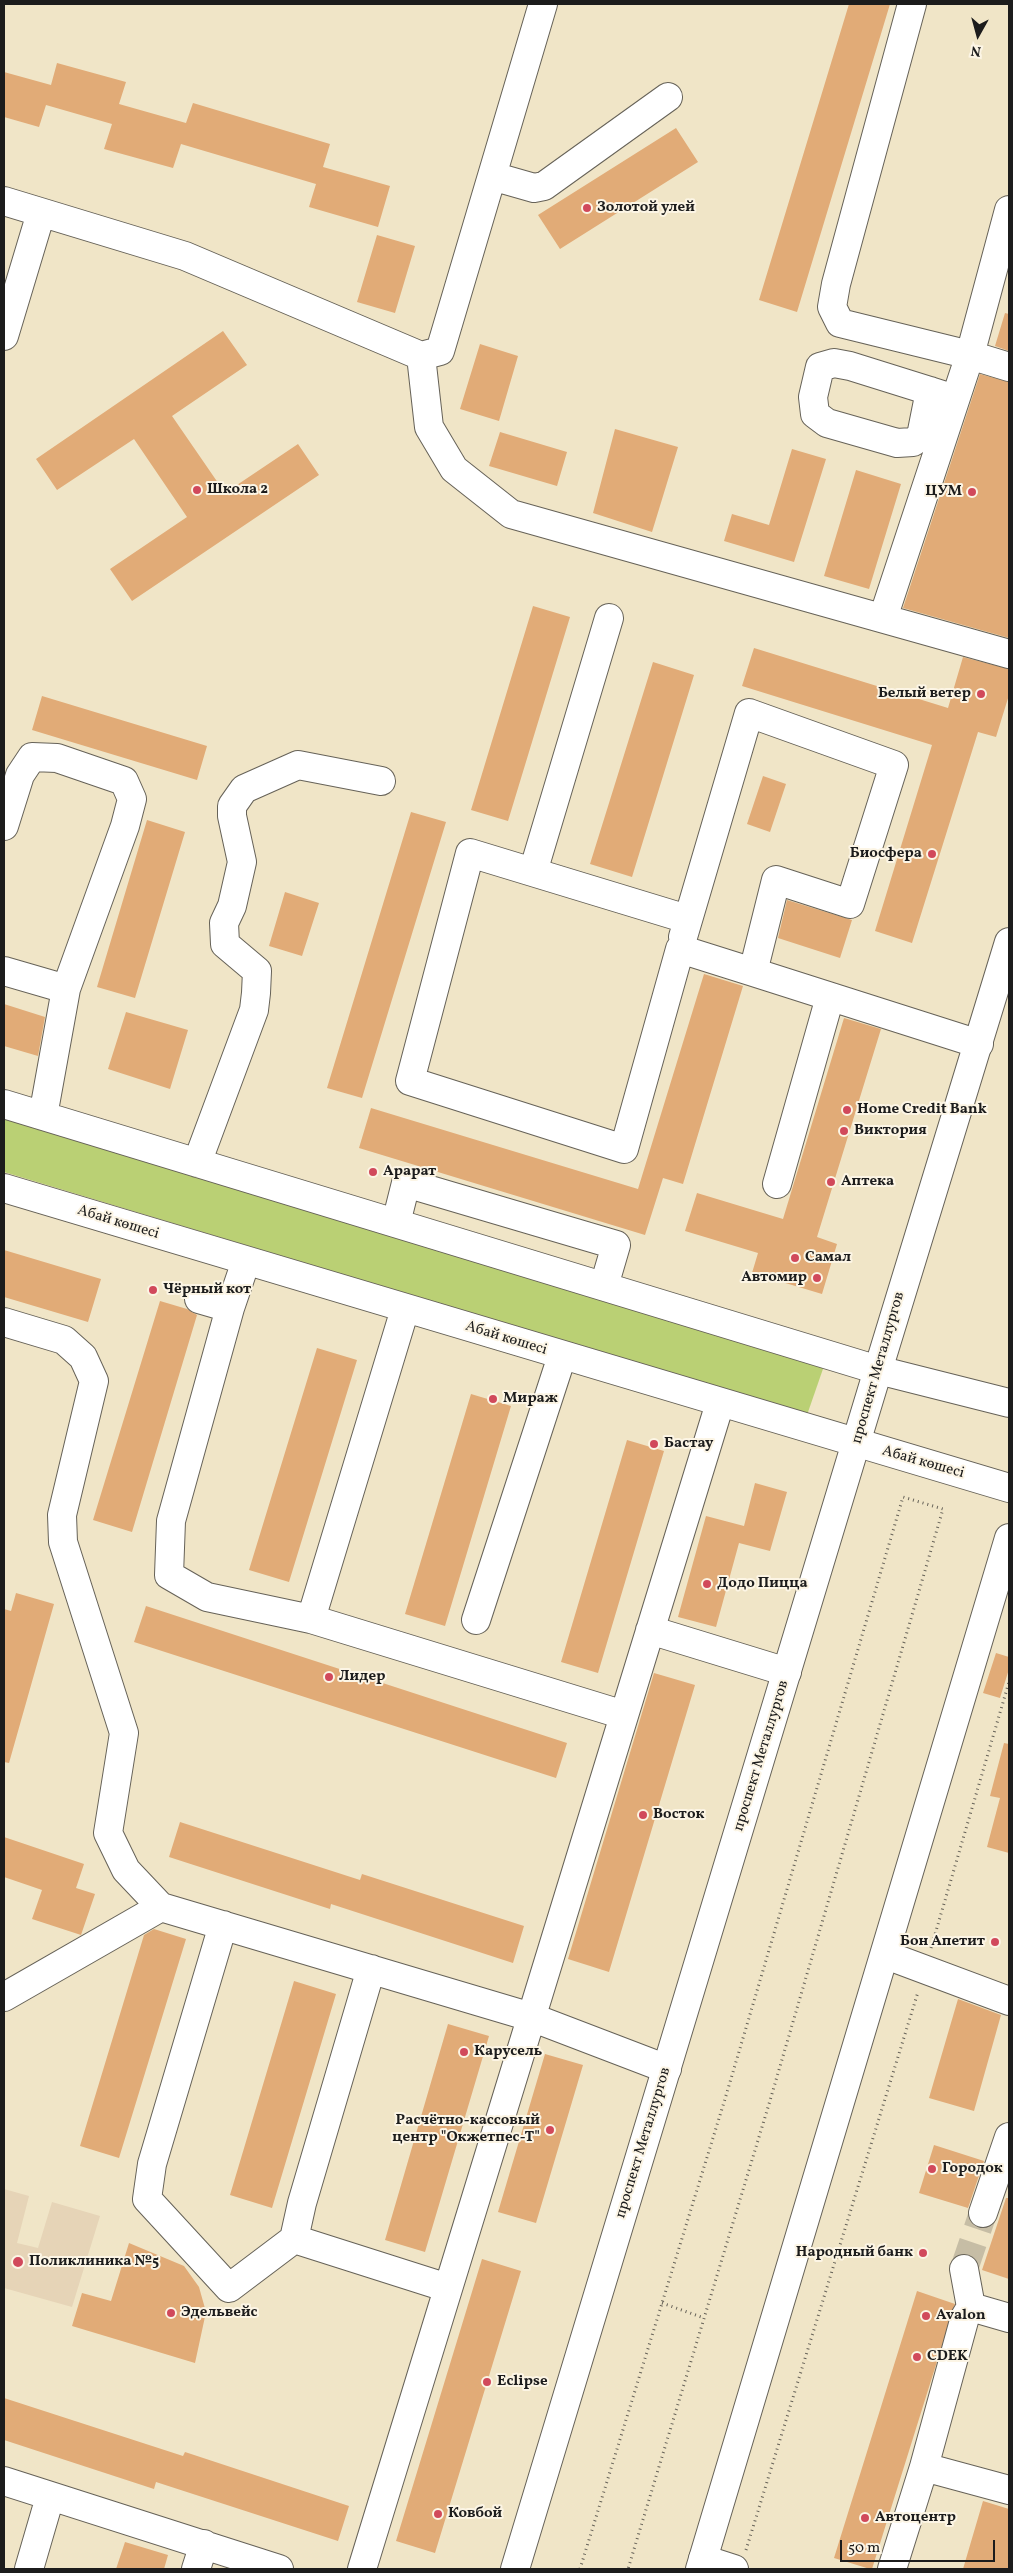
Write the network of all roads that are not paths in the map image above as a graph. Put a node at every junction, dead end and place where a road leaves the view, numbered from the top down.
1 (543, 4) edge
2 (912, 4) edge
3 (668, 97) dead end
4 (492, 176) junction
5 (4, 201) edge
6 (1009, 210) edge
7 (42, 213) junction
8 (4, 336) edge
9 (970, 355) junction
10 (420, 356) junction
11 (1009, 367) edge
12 (930, 391) dead end
13 (956, 399) junction
14 (609, 618) dead end
15 (883, 618) junction
16 (1009, 654) edge
17 (381, 781) dead end
18 (4, 826) edge
19 (533, 872) junction
20 (687, 919) junction
21 (1009, 942) edge
22 (680, 949) junction
23 (4, 971) edge
24 (753, 972) junction
25 (66, 989) junction
26 (830, 996) junction
27 (979, 1044) junction
28 (4, 1104) edge
29 (43, 1116) junction
30 (197, 1162) junction
31 (777, 1184) dead end
32 (4, 1188) edge
33 (396, 1223) junction
34 (246, 1262) junction
35 (604, 1286) junction
36 (199, 1299) dead end
37 (230, 1308) junction
38 (405, 1309) junction
39 (4, 1322) edge
40 (562, 1356) junction
41 (878, 1370) junction
42 (720, 1403) junction
43 (1009, 1403) edge
44 (857, 1444) junction
45 (1009, 1488) edge
46 (1009, 1538) edge
47 (311, 1619) junction
48 (476, 1620) dead end
49 (650, 1630) junction
50 (787, 1672) junction
51 (624, 1715) junction
52 (161, 1907) junction
53 (223, 1925) junction
54 (886, 1956) junction
55 (371, 1969) junction
56 (4, 1997) edge
57 (1009, 2002) edge
58 (531, 2017) junction
59 (667, 2069) junction
60 (1009, 2137) edge
61 (983, 2213) tunnel mouth
62 (294, 2239) junction
63 (964, 2269) tunnel mouth
64 (448, 2288) junction
65 (971, 2307) junction
66 (1009, 2318) edge
67 (924, 2467) junction
68 (4, 2481) edge
69 (1009, 2490) edge
70 (50, 2497) junction
71 (200, 2557) edge
72 (702, 2564) edge
73 (739, 2564) edge
74 (29, 2569) edge
75 (279, 2569) edge
76 (362, 2569) edge
77 (515, 2569) edge
78 (892, 2569) edge

1 - 4 street
2 - 9 street
3 - 4 street
4 - 10 street
5 - 7 street
6 - 9 street
7 - 8 street
7 - 10 street
9 - 11 street
9 - 13 street
10 - 15 street
12 - 13 street
13 - 15 street
14 - 19 street
15 - 16 street
17 - 30 street
18 - 25 street
19 - 20 street
19 - 22 street
20 - 22 street
20 - 24 street
21 - 27 street, проспект Металлургов
22 - 24 street
23 - 25 street
24 - 26 street
25 - 29 street
26 - 27 street
26 - 31 street
27 - 41 street, проспект Металлургов
28 - 29 street
29 - 30 street
30 - 33 street
32 - 34 street, Абай көшесі
33 - 35 street
33 - 35 street
34 - 37 street
34 - 38 street, Абай көшесі
35 - 41 street
36 - 37 street
37 - 47 street
38 - 40 street, Абай көшесі
38 - 47 street
39 - 52 street
40 - 42 street, Абай көшесі
40 - 48 street
41 - 43 street
41 - 44 street, проспект Металлургов
42 - 44 street, Абай көшесі
42 - 49 street
44 - 45 street, Абай көшесі
44 - 50 street, проспект Металлургов
46 - 54 street
47 - 51 street
49 - 50 street
49 - 51 street
50 - 59 street, проспект Металлургов
51 - 58 street
52 - 53 street
52 - 56 street
53 - 55 street
53 - 62 street
54 - 57 street
54 - 72 street
55 - 58 street
55 - 62 street
58 - 59 street
58 - 64 street
59 - 77 street, проспект Металлургов
60 - 61 street
62 - 64 street
63 - 65 street
64 - 76 street
65 - 66 street
65 - 67 street
67 - 69 street
67 - 78 street
68 - 70 street
70 - 71 street
70 - 74 street
71 - 75 street
72 - 73 street

